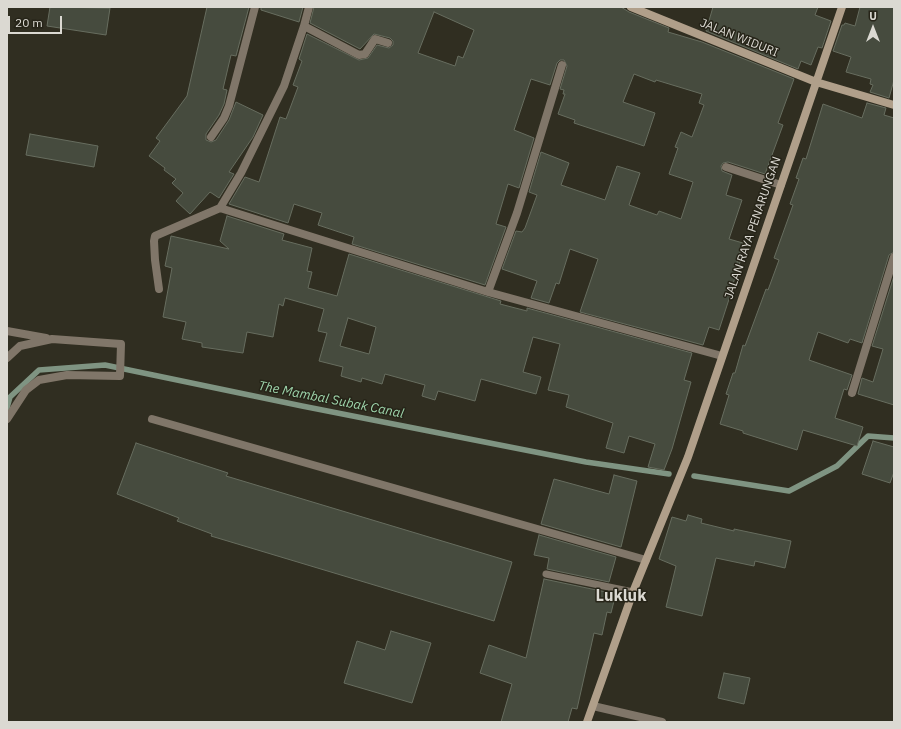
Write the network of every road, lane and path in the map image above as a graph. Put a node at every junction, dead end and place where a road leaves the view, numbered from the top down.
1 (255, 7) edge
2 (309, 7) edge
3 (631, 7) edge
4 (842, 7) edge
5 (304, 26) junction
6 (388, 43) dead end
7 (562, 66) dead end
8 (816, 82) junction
9 (894, 105) edge
10 (211, 137) dead end
11 (726, 167) dead end
12 (781, 185) junction
13 (220, 208) junction
14 (894, 258) edge
15 (159, 289) dead end
16 (488, 292) junction
17 (7, 331) edge
18 (52, 339) junction
19 (722, 356) junction
20 (7, 358) edge
21 (852, 393) dead end
22 (7, 419) edge
23 (152, 419) dead end
24 (646, 560) junction
25 (546, 574) dead end
26 (633, 592) junction
27 (593, 706) junction
28 (587, 722) edge
29 (662, 722) edge

1 - 10 street
2 - 5 street
3 - 8 main road, JALAN WIDURI
4 - 8 main road, JALAN RAYA PENARUNGAN
5 - 6 street
5 - 13 street
7 - 16 street
8 - 9 main road, JALAN WIDURI
8 - 12 main road, JALAN RAYA PENARUNGAN
11 - 12 street
12 - 19 main road, JALAN RAYA PENARUNGAN
13 - 15 street
13 - 16 street
14 - 21 street
16 - 19 street
17 - 18 street
18 - 20 street
18 - 22 street
19 - 24 main road, JALAN RAYA PENARUNGAN
23 - 24 street
24 - 26 main road
25 - 26 lane
26 - 27 main road
27 - 28 main road
27 - 29 street

